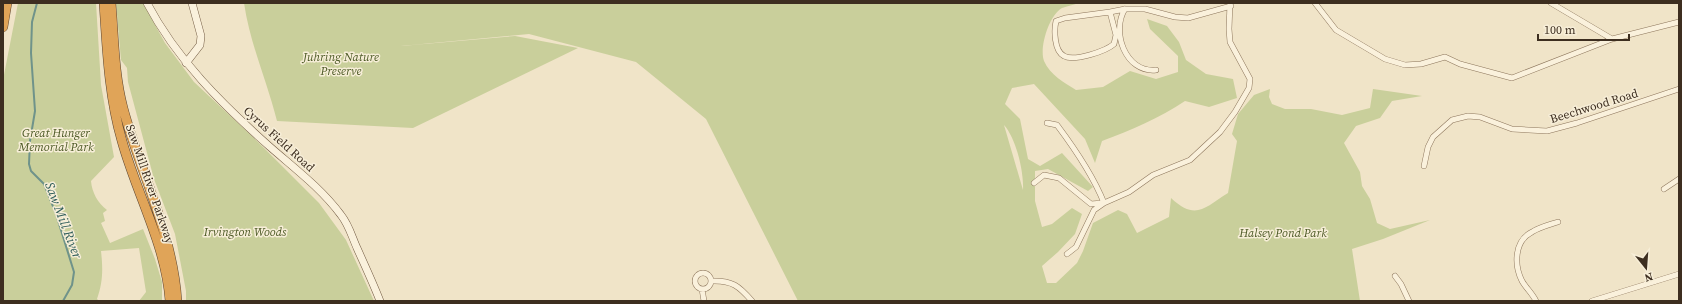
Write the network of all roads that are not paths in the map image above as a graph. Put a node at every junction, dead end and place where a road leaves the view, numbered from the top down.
1 (7, 3) edge
2 (104, 3) edge
3 (111, 3) edge
4 (147, 3) edge
5 (192, 3) edge
6 (1315, 3) edge
7 (1551, 3) edge
8 (1230, 5) edge
9 (1125, 9) junction
10 (1110, 12) junction
11 (1679, 22) edge
12 (3, 27) edge
13 (1612, 39) junction
14 (186, 63) junction
15 (1156, 70) dead end
16 (1679, 89) edge
17 (1047, 123) dead end
18 (1424, 166) dead end
19 (1679, 179) edge
20 (1034, 183) dead end
21 (1664, 189) dead end
22 (1104, 203) junction
23 (1558, 222) dead end
24 (1067, 254) dead end
25 (1679, 274) edge
26 (1395, 276) dead end
27 (711, 281) junction
28 (702, 289) junction
29 (170, 301) edge
30 (177, 301) edge
31 (380, 301) edge
32 (704, 301) edge
33 (752, 301) edge
34 (1409, 301) edge
35 (1536, 301) edge
36 (1592, 301) edge

1 - 12 highway
2 - 29 highway, Saw Mill River Parkway
3 - 30 highway, Saw Mill River Parkway
4 - 14 street, Cyrus Field Road
5 - 14 street
6 - 13 street
7 - 13 street
8 - 9 street
8 - 22 street
9 - 10 street
9 - 15 street
10 - 10 street
11 - 13 street
14 - 31 street, Cyrus Field Road
16 - 18 street, Beechwood Road
17 - 22 street
19 - 21 street
20 - 22 street
22 - 24 street
23 - 35 street
25 - 36 street
26 - 34 street
27 - 28 street
27 - 28 street
27 - 33 street
28 - 32 street

